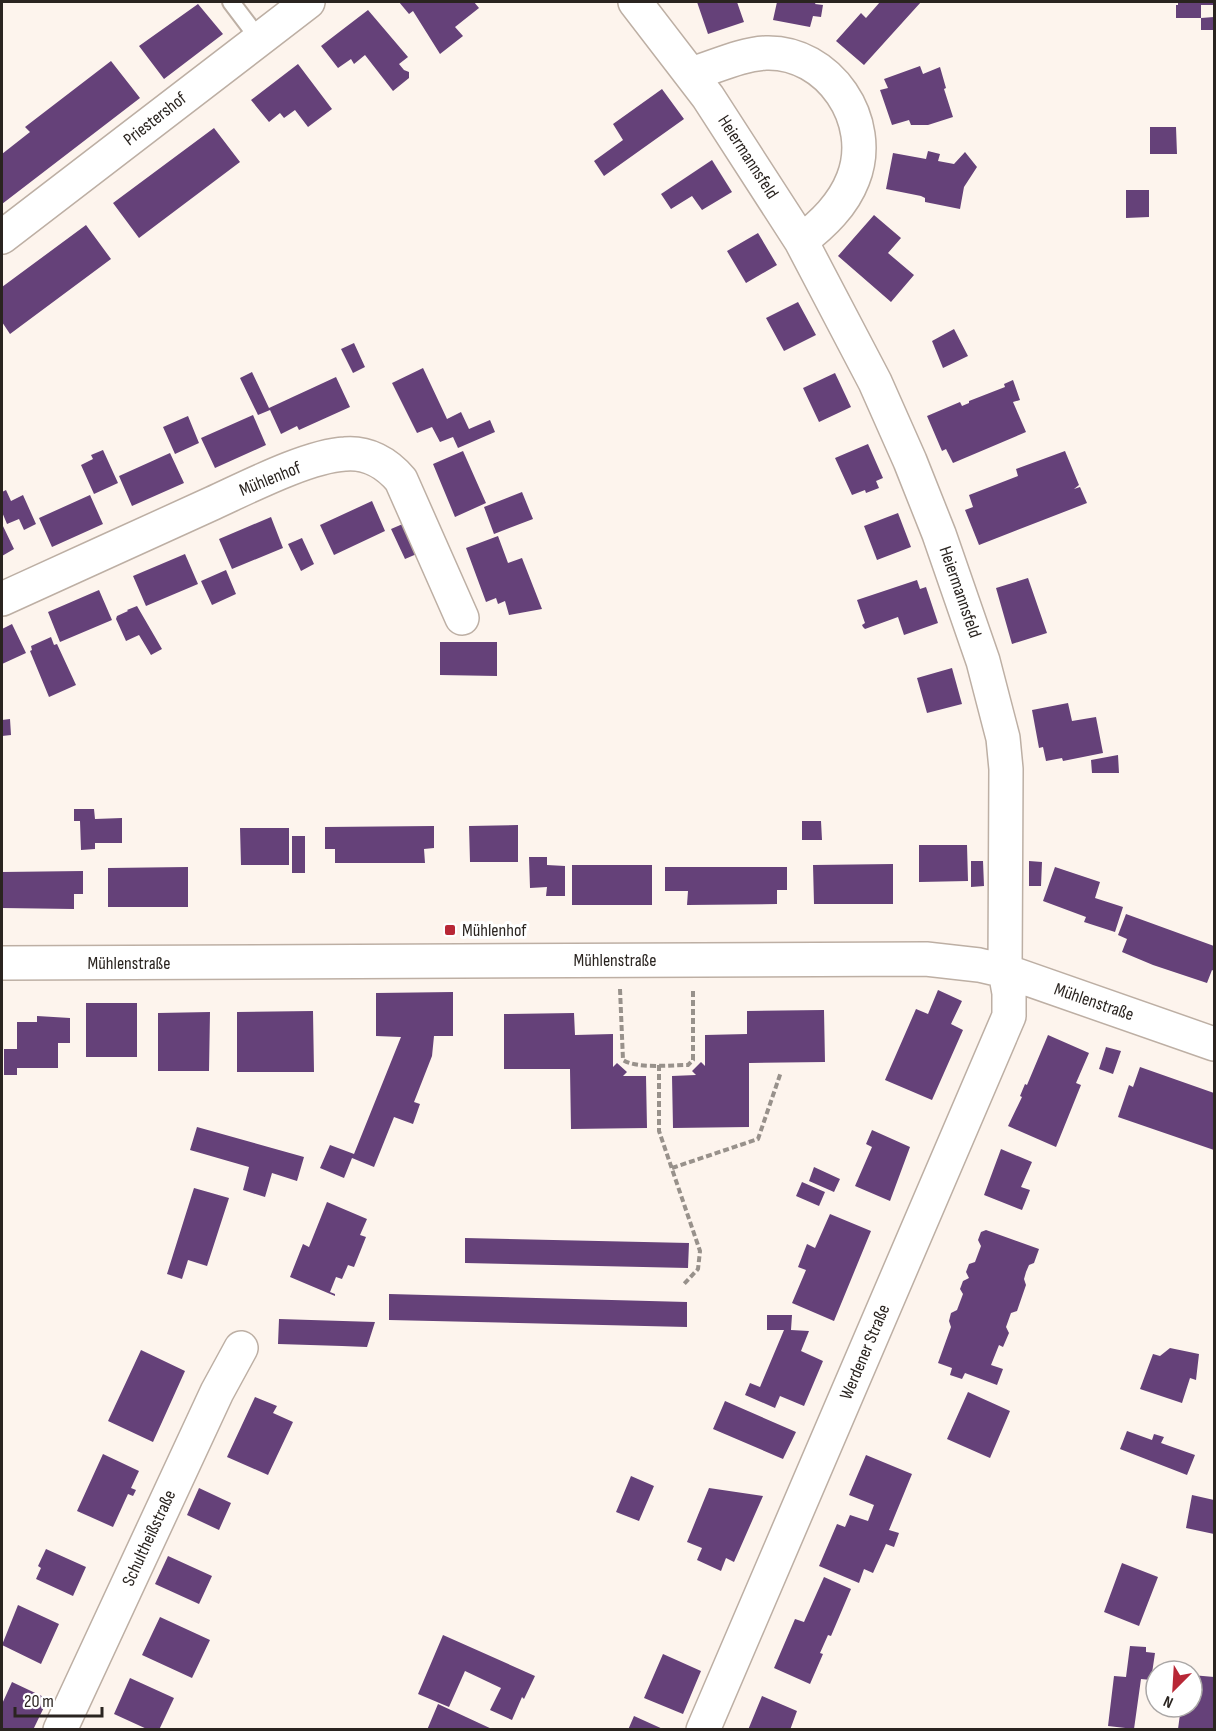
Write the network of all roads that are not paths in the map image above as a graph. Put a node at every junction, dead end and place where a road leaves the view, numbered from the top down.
1 (231, 2) edge
2 (308, 2) edge
3 (634, 2) edge
4 (259, 39) junction
5 (691, 74) junction
6 (2, 237) edge
7 (801, 242) junction
8 (2, 599) edge
9 (462, 618) dead end
10 (2, 963) edge
11 (1005, 971) junction
12 (1215, 1044) edge
13 (242, 1348) dead end
14 (60, 1730) edge
15 (703, 1730) edge

1 - 4 lane
2 - 4 street, Priestershof
3 - 5 street, Heiermannsfeld
4 - 6 street, Priestershof
5 - 7 street, Heiermannsfeld
5 - 7 street
7 - 11 street, Heiermannsfeld
8 - 9 street, Mühlenhof
10 - 11 street, Mühlenstraße
11 - 12 street, Mühlenstraße
11 - 15 street, Werdener Straße
13 - 14 street, Schultheißstraße

